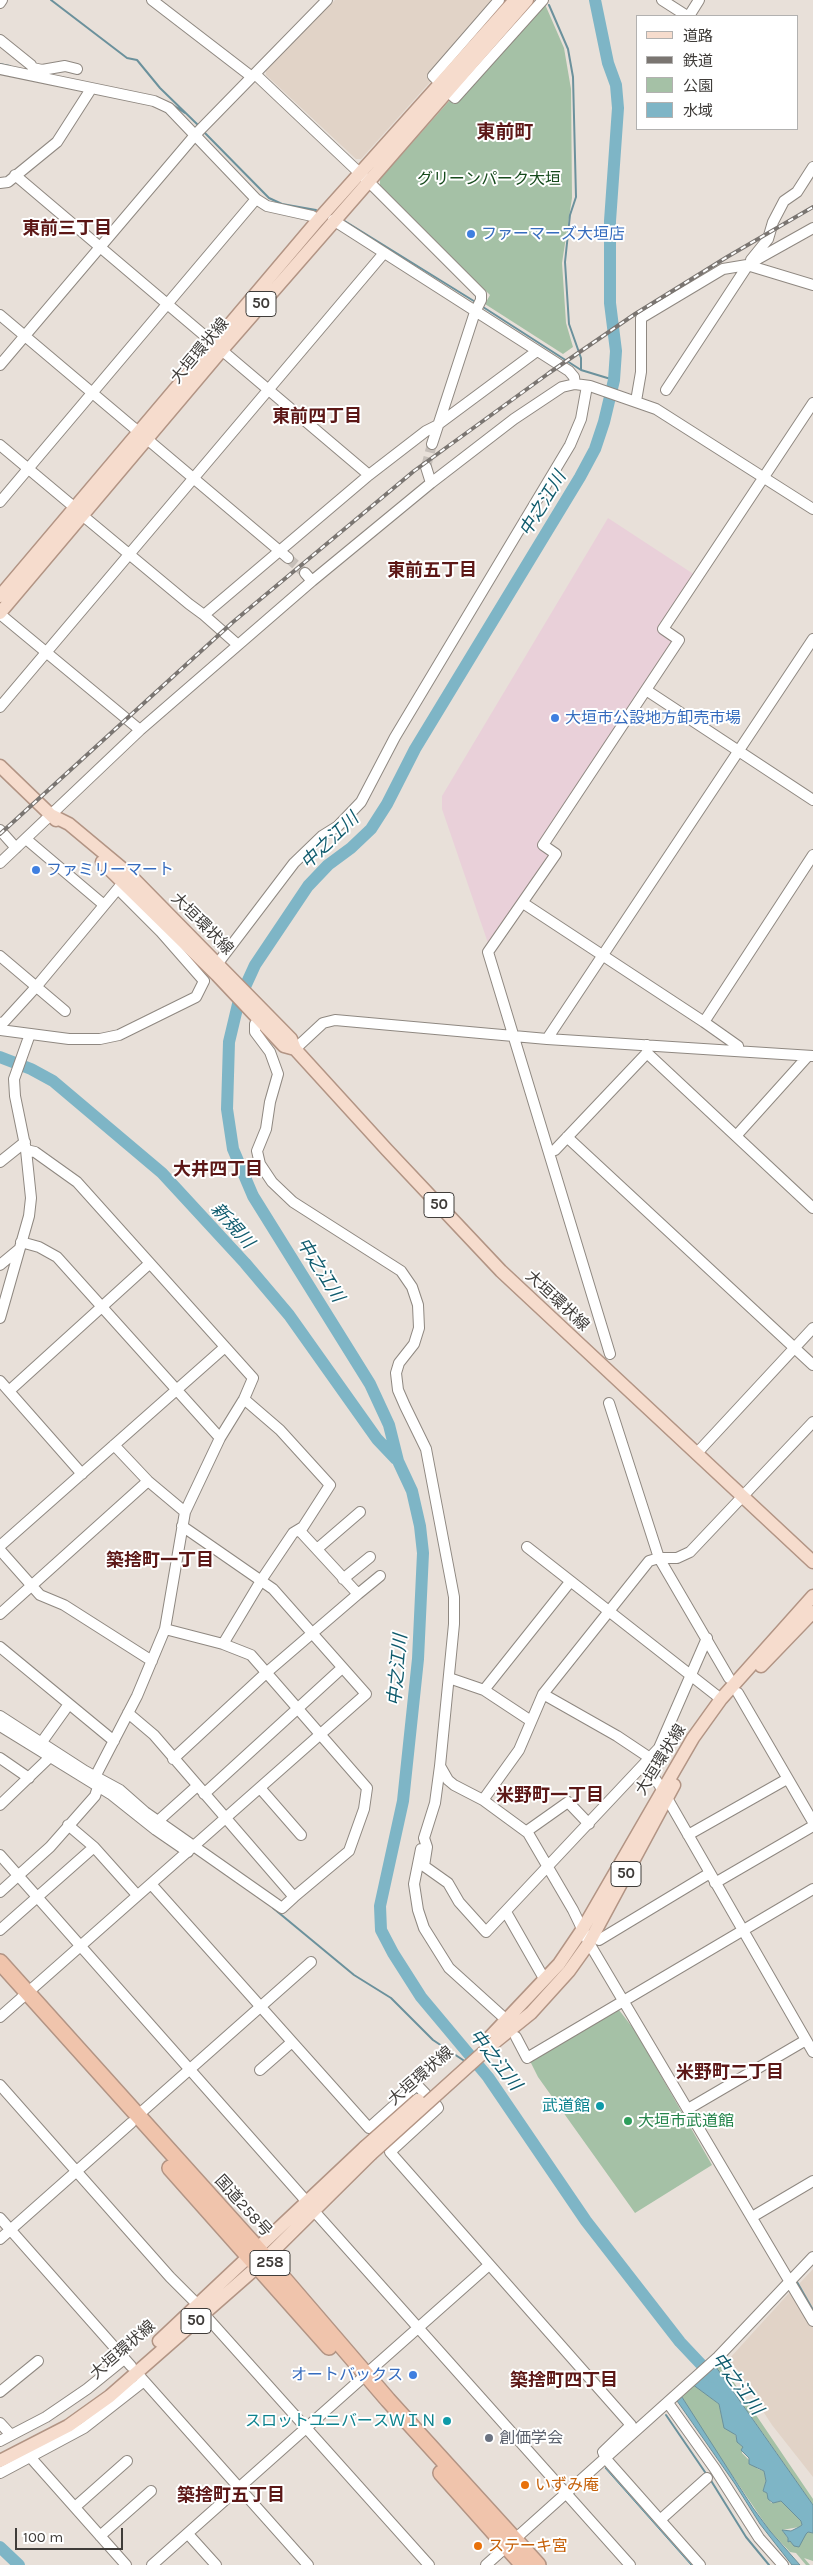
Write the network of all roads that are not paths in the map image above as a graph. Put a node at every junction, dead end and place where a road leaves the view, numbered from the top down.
1 (152, 0) edge
2 (328, 0) edge
3 (499, 0) edge
4 (515, 0) edge
5 (527, 0) edge
6 (543, 0) edge
7 (662, 0) edge
8 (699, 0) edge
9 (686, 15) edge
10 (689, 15) edge
11 (0, 40) edge
12 (0, 69) edge
13 (77, 69) dead end
14 (254, 75) junction
15 (443, 87) junction
16 (91, 88) junction
17 (196, 134) junction
18 (813, 167) edge
19 (15, 175) junction
20 (363, 177) junction
21 (0, 183) edge
22 (256, 198) junction
23 (318, 220) junction
24 (333, 220) junction
25 (813, 228) edge
26 (100, 247) junction
27 (384, 253) junction
28 (747, 265) junction
29 (813, 286) edge
30 (167, 304) junction
31 (477, 307) junction
32 (0, 315) edge
33 (25, 336) junction
34 (218, 346) junction
35 (537, 351) junction
36 (0, 366) edge
37 (576, 384) junction
38 (588, 386) junction
39 (268, 389) junction
40 (666, 390) dead end
41 (92, 392) junction
42 (813, 403) edge
43 (642, 404) junction
44 (436, 426) junction
45 (143, 435) junction
46 (432, 444) tunnel mouth
47 (0, 445) edge
48 (426, 467) tunnel mouth
49 (28, 468) junction
50 (369, 476) junction
51 (193, 478) junction
52 (764, 478) junction
53 (431, 483) junction
54 (0, 502) edge
55 (813, 509) edge
56 (78, 511) junction
57 (129, 554) junction
58 (284, 554) junction
59 (305, 573) tunnel mouth
60 (312, 581) junction
61 (0, 596) edge
62 (0, 613) edge
63 (204, 614) junction
64 (813, 639) edge
65 (238, 645) junction
66 (46, 653) junction
67 (646, 690) junction
68 (0, 707) edge
69 (140, 730) junction
70 (738, 750) junction
71 (0, 766) edge
72 (813, 800) edge
73 (51, 815) junction
74 (0, 830) edge
75 (26, 839) junction
76 (16, 848) junction
77 (813, 855) edge
78 (0, 863) edge
79 (121, 885) junction
80 (523, 903) junction
81 (104, 906) junction
82 (0, 956) edge
83 (602, 956) junction
84 (219, 968) junction
85 (36, 987) junction
86 (65, 1011) dead end
87 (257, 1013) junction
88 (704, 1022) junction
89 (0, 1023) edge
90 (0, 1030) edge
91 (30, 1034) junction
92 (513, 1036) junction
93 (547, 1039) junction
94 (295, 1049) junction
95 (647, 1049) junction
96 (739, 1051) junction
97 (810, 1056) edge
98 (736, 1136) junction
99 (567, 1138) junction
100 (26, 1146) junction
101 (549, 1152) junction
102 (0, 1162) edge
103 (813, 1208) edge
104 (20, 1246) junction
105 (150, 1264) junction
106 (0, 1265) edge
107 (102, 1307) junction
108 (0, 1318) edge
109 (813, 1328) edge
110 (225, 1347) junction
111 (794, 1348) junction
112 (610, 1354) dead end
113 (813, 1366) edge
114 (0, 1381) edge
115 (9, 1390) junction
116 (175, 1390) junction
117 (244, 1399) junction
118 (609, 1403) dead end
119 (813, 1422) edge
120 (220, 1438) junction
121 (114, 1445) junction
122 (697, 1453) junction
123 (82, 1474) junction
124 (148, 1481) junction
125 (743, 1497) junction
126 (185, 1512) junction
127 (360, 1512) dead end
128 (182, 1526) junction
129 (299, 1530) junction
130 (0, 1546) edge
131 (527, 1547) dead end
132 (317, 1549) junction
133 (0, 1550) edge
134 (370, 1557) dead end
135 (662, 1558) junction
136 (813, 1562) edge
137 (380, 1576) dead end
138 (262, 1579) junction
139 (344, 1579) junction
140 (570, 1582) junction
141 (31, 1586) junction
142 (358, 1594) junction
143 (813, 1596) edge
144 (608, 1611) junction
145 (813, 1612) edge
146 (0, 1614) edge
147 (165, 1629) junction
148 (313, 1635) junction
149 (706, 1638) junction
150 (222, 1644) junction
151 (1, 1649) edge
152 (152, 1661) junction
153 (342, 1668) junction
154 (266, 1674) junction
155 (749, 1674) junction
156 (690, 1675) junction
157 (449, 1678) junction
158 (735, 1686) junction
159 (484, 1690) junction
160 (543, 1694) junction
161 (721, 1699) junction
162 (69, 1704) junction
163 (297, 1709) junction
164 (128, 1713) junction
165 (0, 1716) edge
166 (531, 1721) junction
167 (0, 1726) edge
168 (319, 1735) junction
169 (114, 1741) junction
170 (39, 1745) junction
171 (50, 1757) junction
172 (0, 1758) edge
173 (173, 1759) junction
174 (648, 1761) junction
175 (440, 1766) junction
176 (96, 1774) junction
177 (29, 1778) junction
178 (787, 1779) junction
179 (98, 1787) junction
180 (260, 1788) junction
181 (200, 1790) junction
182 (664, 1793) junction
183 (482, 1800) junction
184 (0, 1804) edge
185 (224, 1818) junction
186 (158, 1820) junction
187 (589, 1824) junction
188 (813, 1824) edge
189 (68, 1825) junction
190 (527, 1831) junction
191 (301, 1835) dead end
192 (688, 1835) junction
193 (424, 1838) junction
194 (94, 1847) junction
195 (191, 1848) junction
196 (0, 1855) edge
197 (549, 1867) junction
198 (710, 1873) junction
199 (18, 1876) junction
200 (715, 1883) junction
201 (150, 1884) junction
202 (813, 1889) edge
203 (0, 1892) edge
204 (137, 1895) junction
205 (294, 1897) junction
206 (37, 1898) junction
207 (506, 1912) junction
208 (0, 1930) edge
209 (582, 1930) junction
210 (742, 1930) junction
211 (594, 1941) junction
212 (81, 1947) junction
213 (0, 1962) edge
214 (311, 1962) dead end
215 (542, 1975) dead end
216 (0, 1977) edge
217 (24, 1996) junction
218 (623, 1999) junction
219 (261, 2008) junction
220 (501, 2015) dead end
221 (0, 2017) edge
222 (516, 2037) dead end
223 (492, 2040) junction
224 (806, 2040) junction
225 (292, 2042) junction
226 (813, 2052) edge
227 (260, 2070) dead end
228 (190, 2071) junction
229 (0, 2084) edge
230 (688, 2108) junction
231 (134, 2120) junction
232 (77, 2171) junction
233 (813, 2181) edge
234 (311, 2206) junction
235 (752, 2217) junction
236 (0, 2218) edge
237 (10, 2230) junction
238 (0, 2239) edge
239 (813, 2257) edge
240 (257, 2258) junction
241 (489, 2265) junction
242 (790, 2282) junction
243 (201, 2310) junction
244 (813, 2321) edge
245 (418, 2328) junction
246 (38, 2361) dead end
247 (134, 2369) junction
248 (363, 2377) junction
249 (0, 2392) edge
250 (669, 2402) junction
251 (0, 2423) edge
252 (306, 2428) junction
253 (11, 2436) junction
254 (0, 2441) edge
255 (31, 2458) junction
256 (606, 2459) junction
257 (0, 2461) edge
258 (127, 2461) dead end
259 (706, 2478) dead end
260 (240, 2487) junction
261 (151, 2491) dead end
262 (566, 2494) junction
263 (74, 2508) junction
264 (660, 2520) junction
265 (188, 2534) junction
266 (100, 2536) junction
267 (511, 2543) junction
268 (126, 2565) edge
269 (152, 2565) edge
270 (216, 2565) edge
271 (308, 2565) edge
272 (429, 2565) edge
273 (486, 2565) edge
274 (523, 2565) edge
275 (538, 2565) edge
276 (630, 2565) edge
277 (700, 2565) edge
278 (783, 2565) edge

1 - 14 street
2 - 14 street
3 - 15 street
4 - 15 main road, 大垣環状線 / 50
5 - 15 main road, 大垣環状線 / 50
6 - 15 street
7 - 9 street
8 - 10 street
11 - 13 street
12 - 16 street
14 - 17 street
14 - 20 street
15 - 20 main road, 大垣環状線 / 50
16 - 17 street
16 - 19 street
17 - 22 street
17 - 26 street
18 - 28 street
19 - 21 street
19 - 26 street
20 - 23 main road, 大垣環状線 / 50
20 - 24 main road, 大垣環状線 / 50
20 - 31 street
22 - 23 street
22 - 30 street
23 - 34 main road, 大垣環状線 / 50
24 - 27 street
24 - 34 main road, 大垣環状線 / 50
25 - 28 street
26 - 30 street
26 - 33 street
27 - 31 street
27 - 39 street
28 - 29 street
28 - 40 street
28 - 43 street
30 - 34 street
30 - 41 street
31 - 35 street
31 - 44 street
32 - 33 street
33 - 36 street
33 - 41 street
34 - 39 street
34 - 45 main road, 大垣環状線 / 50
35 - 37 street
35 - 44 street
37 - 38 street
37 - 53 street
38 - 43 street
38 - 84 street
39 - 50 street
39 - 51 street
41 - 45 street
41 - 49 street
42 - 52 street
43 - 52 street
44 - 46 street
44 - 50 street
45 - 51 street
45 - 56 main road, 大垣環状線 / 50
47 - 49 street
48 - 53 street
49 - 54 street
49 - 56 street
50 - 58 street
51 - 57 street
51 - 58 street
52 - 55 street
52 - 67 street
53 - 60 street
56 - 57 street
56 - 61 main road, 大垣環状線 / 50
56 - 62 main road, 大垣環状線 / 50
57 - 63 street
57 - 66 street
58 - 63 street
59 - 60 street
60 - 65 street
62 - 66 street
63 - 65 street
64 - 70 street
65 - 69 street
66 - 68 street
66 - 69 street
67 - 70 street
67 - 80 street
69 - 73 street
70 - 72 street
70 - 83 street
71 - 73 main road, 大垣環状線 / 50
73 - 75 street
73 - 79 main road, 大垣環状線 / 50
73 - 84 main road, 大垣環状線 / 50
74 - 76 street
75 - 76 street
75 - 81 street
76 - 78 street
77 - 88 street
79 - 81 street
79 - 84 main road, 大垣環状線 / 50
79 - 91 street
80 - 83 street
80 - 92 street
81 - 85 street
82 - 85 street
83 - 88 street
83 - 93 street
84 - 87 main road, 大垣環状線 / 50
85 - 86 street
85 - 89 street
87 - 94 main road, 大垣環状線 / 50
87 - 157 street
88 - 96 street
90 - 91 street
91 - 100 street
92 - 93 street
92 - 94 street
92 - 101 street
93 - 95 street
94 - 122 main road, 大垣環状線 / 50
95 - 96 street
95 - 98 street
95 - 99 street
96 - 97 street
97 - 98 street
98 - 103 street
99 - 101 street
99 - 111 street
100 - 102 street
100 - 104 street
100 - 105 street
101 - 112 street
104 - 106 street
104 - 107 street
104 - 108 street
105 - 107 street
105 - 110 street
107 - 115 street
107 - 116 street
109 - 111 street
110 - 116 street
110 - 117 street
111 - 113 street
111 - 122 street
114 - 115 street
115 - 123 street
116 - 120 street
116 - 121 street
117 - 120 street
117 - 129 street
118 - 135 street
119 - 125 street
120 - 126 street
121 - 123 street
121 - 124 street
122 - 125 main road, 大垣環状線 / 50
123 - 130 street
124 - 126 street
124 - 141 street
125 - 135 street
125 - 136 main road, 大垣環状線 / 50
126 - 128 street
127 - 132 street
128 - 138 street
128 - 147 street
129 - 132 street
129 - 138 street
131 - 140 street
132 - 139 street
133 - 141 street
134 - 139 street
135 - 144 street
135 - 149 street
137 - 142 street
138 - 148 street
138 - 150 street
139 - 142 street
140 - 144 street
140 - 159 street
141 - 146 street
141 - 152 street
142 - 148 street
143 - 155 main road, 大垣環状線 / 50
144 - 156 street
144 - 160 street
145 - 155 main road, 大垣環状線 / 50
147 - 150 street
147 - 152 street
148 - 153 street
148 - 154 street
149 - 156 street
149 - 158 street
150 - 154 street
151 - 162 street
152 - 164 street
153 - 163 street
153 - 168 street
154 - 163 street
154 - 173 street
155 - 158 main road, 大垣環状線 / 50
156 - 161 street
156 - 174 street
157 - 159 street
157 - 175 street
158 - 161 main road, 大垣環状線 / 50
158 - 178 street
158 - 182 main road, 大垣環状線 / 50
159 - 166 street
160 - 166 street
160 - 174 street
161 - 182 main road, 大垣環状線 / 50
162 - 169 street
162 - 170 street
163 - 168 street
163 - 181 street
164 - 169 street
164 - 173 street
165 - 170 street
166 - 183 street
167 - 170 street
168 - 180 street
168 - 205 street
169 - 176 street
170 - 171 street
170 - 176 street
171 - 177 street
171 - 179 street
172 - 177 street
173 - 181 street
174 - 182 street
174 - 187 street
175 - 183 street
175 - 193 street
176 - 179 street
176 - 186 street
177 - 184 street
178 - 188 street
178 - 192 street
179 - 189 street
179 - 195 street
180 - 185 street
180 - 191 street
181 - 185 street
181 - 186 street
182 - 192 street
182 - 209 main road, 大垣環状線 / 50
182 - 211 main road, 大垣環状線 / 50
183 - 190 street
185 - 195 street
185 - 205 street
186 - 195 street
187 - 190 street
187 - 197 street
188 - 200 street
189 - 194 street
189 - 199 street
190 - 197 street
192 - 198 street
193 - 207 street
193 - 220 street
194 - 204 street
194 - 206 street
195 - 201 street
195 - 205 street
196 - 199 street
197 - 207 street
197 - 209 street
198 - 200 street
198 - 211 street
199 - 203 street
199 - 206 street
200 - 210 street
201 - 204 street
201 - 219 street
202 - 210 street
204 - 212 street
206 - 208 street
206 - 212 street
207 - 215 street
209 - 211 street
209 - 223 main road, 大垣環状線 / 50
210 - 218 street
210 - 224 street
211 - 218 street
211 - 223 main road, 大垣環状線 / 50
212 - 217 street
212 - 228 street
213 - 217 highway, 国道258号 / 258
214 - 219 street
216 - 217 highway, 国道258号 / 258
217 - 221 street
217 - 231 highway, 国道258号 / 258
218 - 222 street
218 - 230 street
219 - 225 street
219 - 228 street
223 - 234 main road, 大垣環状線 / 50, bridge
224 - 226 street
224 - 230 street
225 - 227 street
225 - 241 street
228 - 231 street
228 - 234 street
229 - 232 street
230 - 235 street
231 - 232 street
231 - 240 highway, 国道258号 / 258
232 - 237 street
232 - 243 street
233 - 235 street
234 - 240 main road, 大垣環状線 / 50
234 - 245 street
235 - 242 street
236 - 237 street
237 - 238 street
237 - 247 street
239 - 242 street
240 - 243 main road, 大垣環状線 / 50
240 - 248 highway, 国道258号 / 258
241 - 245 street
241 - 256 street
242 - 244 street
242 - 250 street
243 - 247 main road, 大垣環状線 / 50
243 - 252 street
245 - 248 street
245 - 262 street
246 - 249 street
247 - 253 street
247 - 255 street
247 - 257 main road, 大垣環状線 / 50
247 - 260 street
248 - 252 street
248 - 267 highway, 国道258号 / 258
250 - 256 street
250 - 278 street
251 - 253 street
252 - 260 street
252 - 272 street
253 - 254 street
255 - 257 street
255 - 263 street
256 - 262 street
256 - 264 street
258 - 263 street
259 - 264 street
260 - 265 street
260 - 271 street
261 - 266 street
262 - 267 street
262 - 276 street
263 - 266 street
264 - 277 street
265 - 269 street
265 - 270 street
266 - 268 street
267 - 273 street
267 - 274 highway, 国道258号 / 258
267 - 275 highway, 国道258号 / 258

